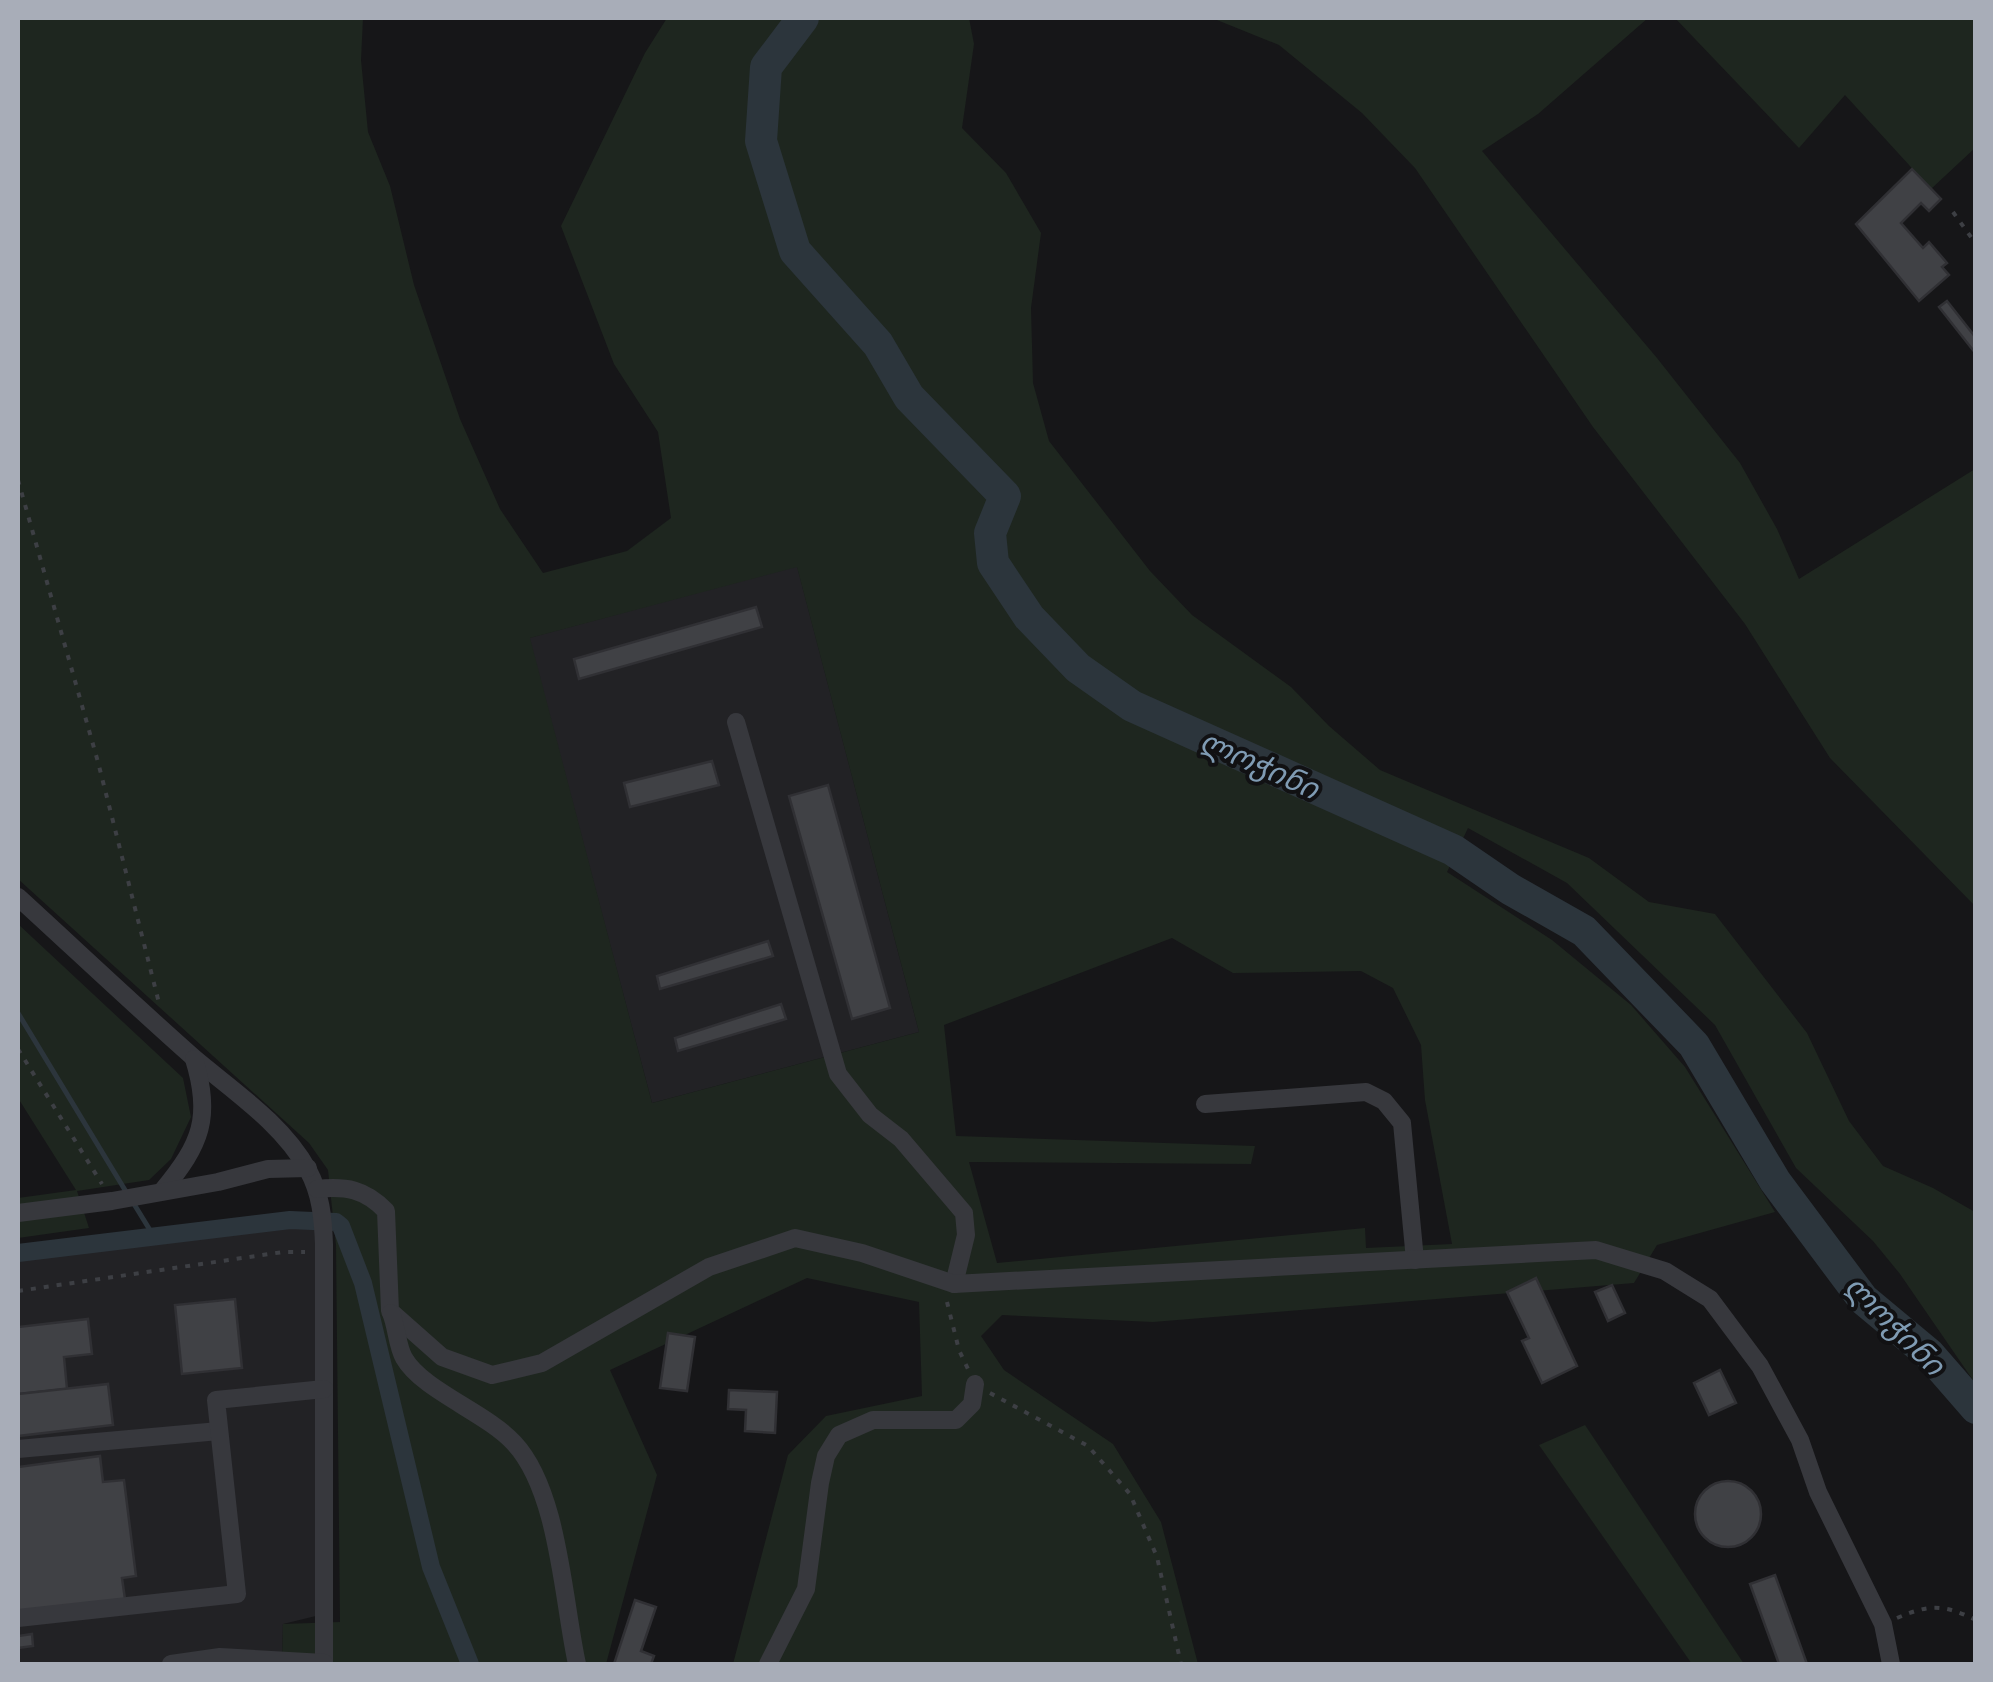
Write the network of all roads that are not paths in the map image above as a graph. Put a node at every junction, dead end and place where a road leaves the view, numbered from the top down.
1 (736, 722) dead end
2 (18, 897) edge
3 (193, 1057) junction
4 (1206, 1104) dead end
5 (308, 1168) junction
6 (317, 1189) junction
7 (163, 1190) junction
8 (18, 1212) edge
9 (1415, 1260) junction
10 (954, 1284) junction
11 (390, 1311) junction
12 (975, 1384) road end
13 (324, 1388) junction
14 (220, 1431) junction
15 (18, 1449) edge
16 (18, 1618) edge
17 (171, 1664) edge
18 (324, 1664) edge
19 (577, 1664) edge
20 (768, 1664) edge
21 (1891, 1664) edge

1 - 10 street
2 - 3 street
3 - 5 street
3 - 7 street
4 - 9 street
5 - 6 street
5 - 7 street
6 - 11 street
6 - 13 street
7 - 8 street
9 - 10 street
9 - 21 street
10 - 11 street
11 - 19 street
12 - 20 street
13 - 14 street
13 - 18 street
14 - 15 street
14 - 16 street
17 - 18 street

